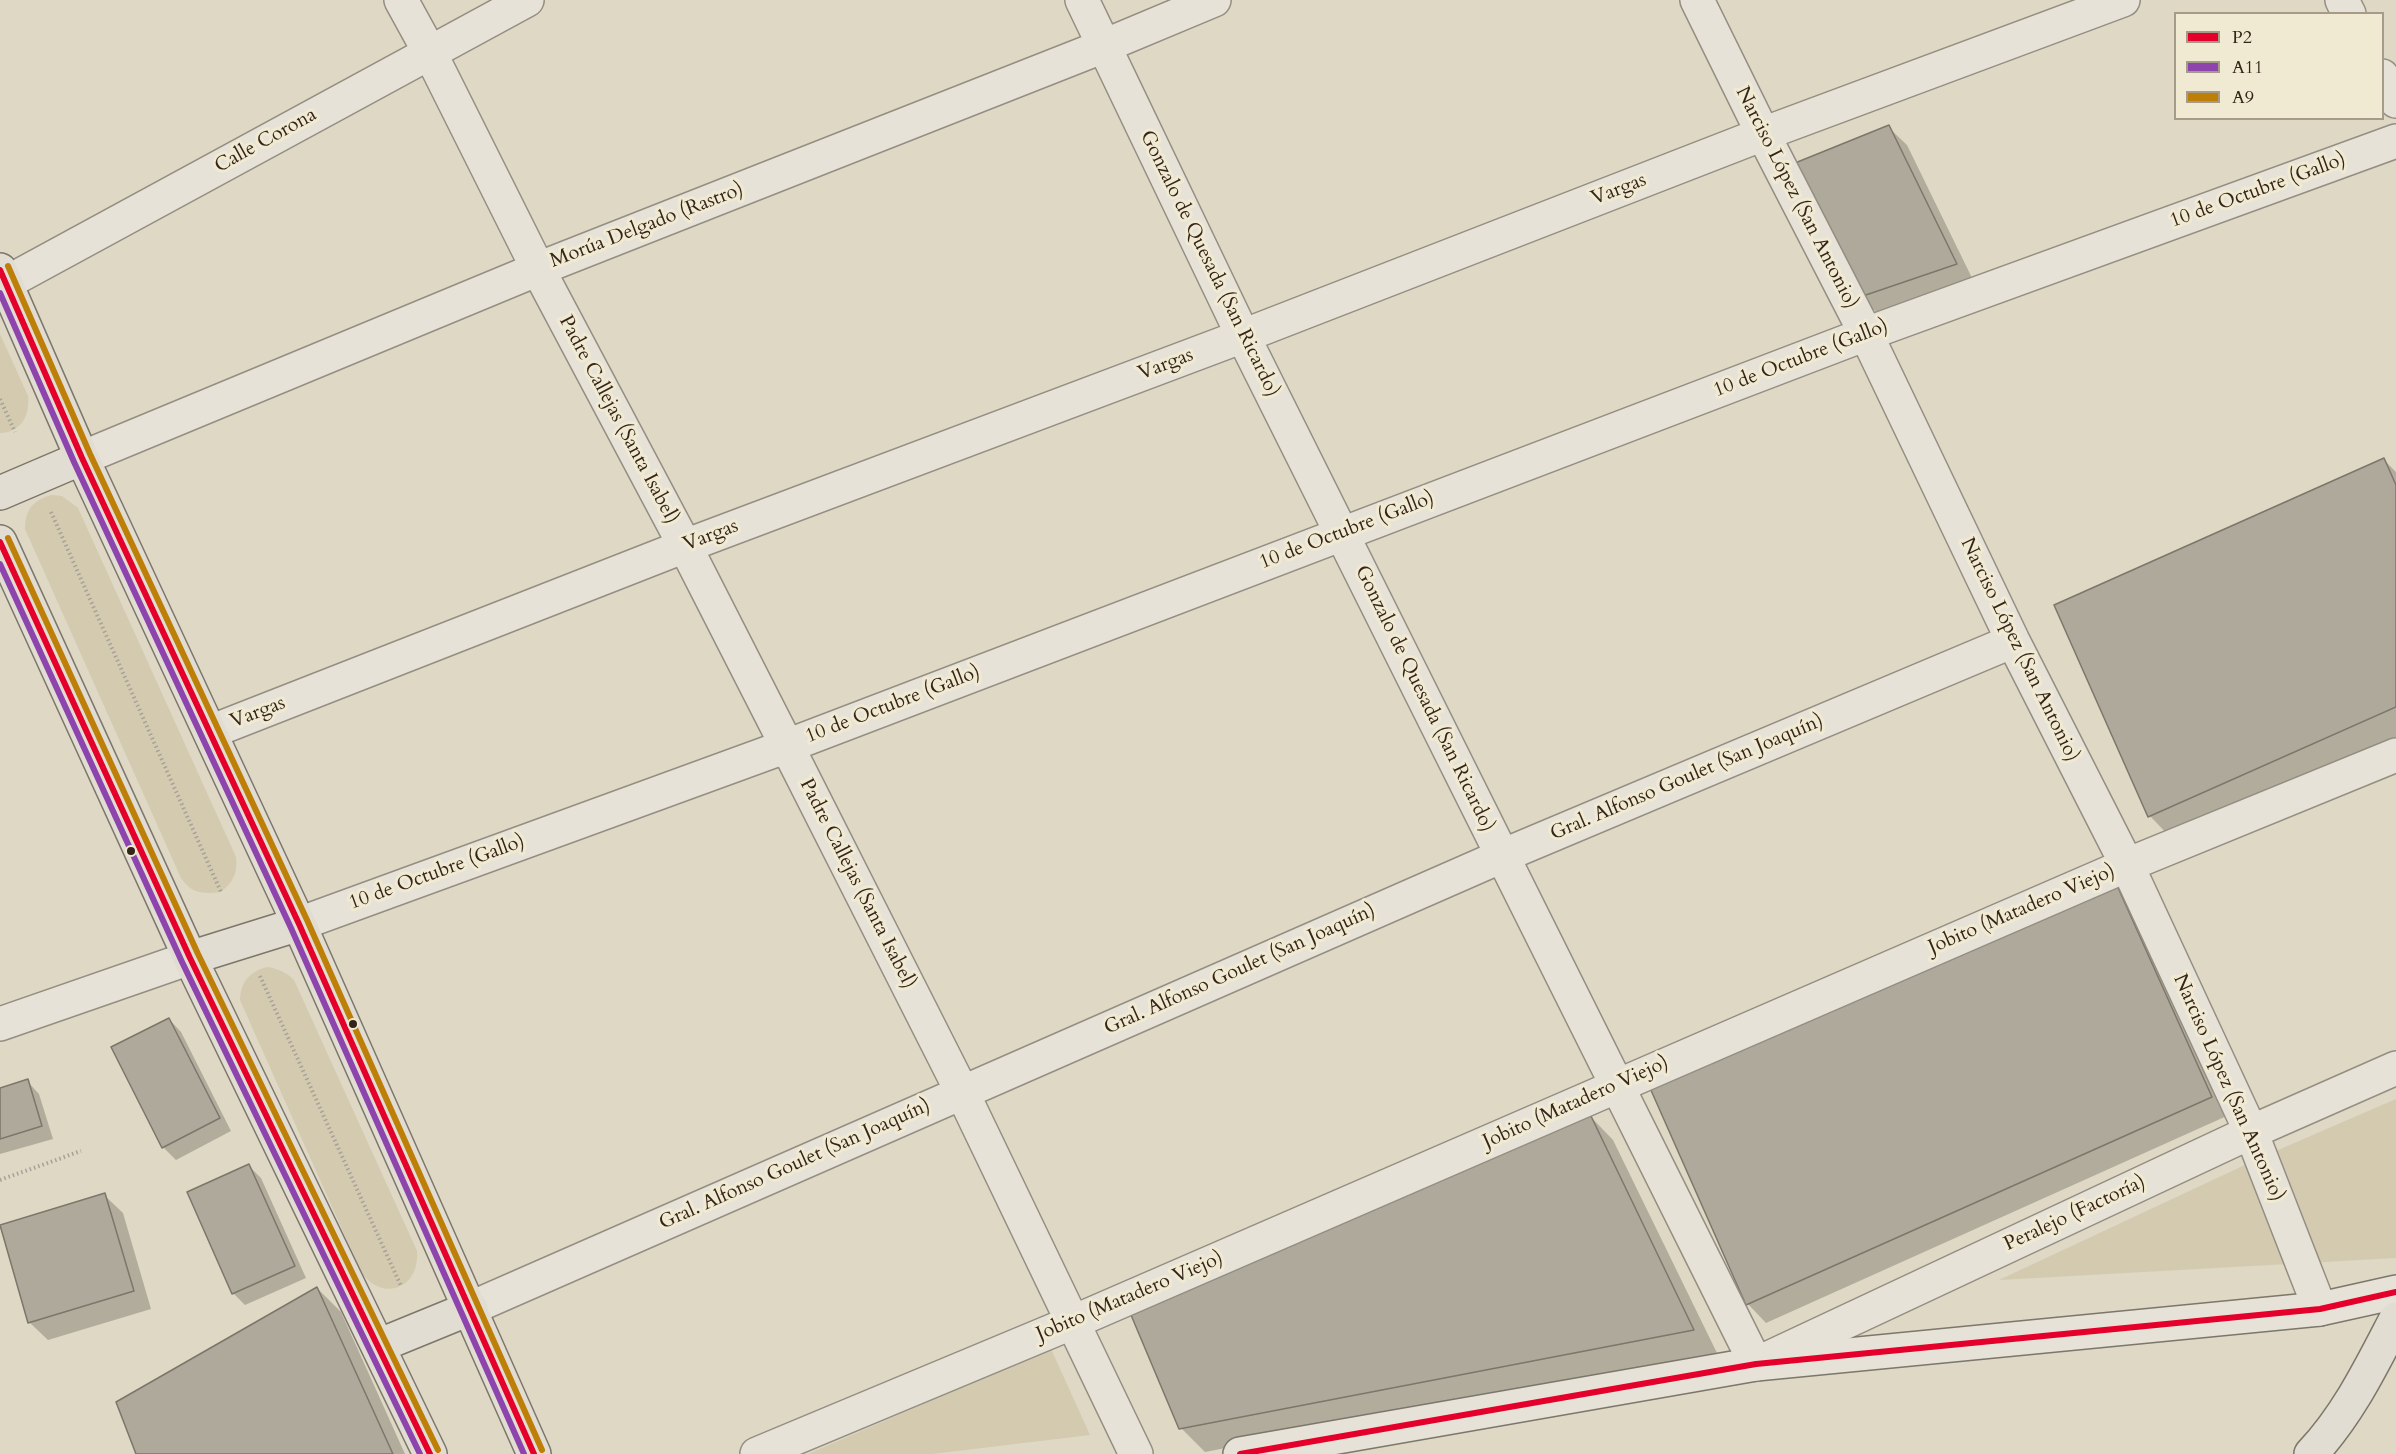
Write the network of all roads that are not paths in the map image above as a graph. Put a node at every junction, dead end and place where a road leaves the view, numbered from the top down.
1 (401, 0) edge
2 (527, 0) edge
3 (1082, 0) edge
4 (1214, 0) edge
5 (1697, 0) edge
6 (2123, 0) edge
7 (1104, 46) junction
8 (429, 51) junction
9 (2384, 80) edge
10 (2396, 101) edge
11 (1763, 134) junction
12 (2396, 141) edge
13 (538, 269) junction
14 (3, 277) edge
15 (1866, 334) junction
16 (1243, 336) junction
17 (82, 458) junction
18 (0, 493) edge
19 (1342, 533) junction
20 (0, 542) edge
21 (685, 546) junction
22 (2013, 641) junction
23 (210, 732) junction
24 (787, 746) junction
25 (2396, 755) edge
26 (1502, 856) junction
27 (2127, 865) junction
28 (299, 924) junction
29 (190, 958) junction
30 (0, 1024) edge
31 (2396, 1068) edge
32 (1615, 1085) junction
33 (962, 1092) junction
34 (2251, 1132) junction
35 (2396, 1292) edge
36 (471, 1308) junction
37 (2320, 1309) junction
38 (2396, 1319) edge
39 (1071, 1323) junction
40 (378, 1346) junction
41 (1756, 1364) junction
42 (430, 1454) edge
43 (534, 1454) edge
44 (757, 1454) edge
45 (1136, 1454) edge
46 (1240, 1454) edge
47 (2311, 1454) edge

1 - 8 street, Padre Callejas (Santa Isabel)
2 - 8 street, Calle Corona
3 - 7 street, Gonzalo de Quesada (San Ricardo)
4 - 7 street, Morúa Delgado (Rastro)
5 - 11 street, Narciso López (San Antonio)
6 - 11 street, Vargas
7 - 13 street, Morúa Delgado (Rastro)
7 - 16 street, Gonzalo de Quesada (San Ricardo)
8 - 13 street, Padre Callejas (Santa Isabel)
8 - 14 street, Calle Corona
9 - 10 street
11 - 15 street, Narciso López (San Antonio)
11 - 16 street, Vargas
12 - 15 street, 10 de Octubre (Gallo)
13 - 17 street, Morúa Delgado (Rastro)
13 - 21 street, Padre Callejas (Santa Isabel)
14 - 17 main road
15 - 19 street, 10 de Octubre (Gallo)
15 - 22 street, Narciso López (San Antonio)
16 - 19 street, Gonzalo de Quesada (San Ricardo)
16 - 21 street, Vargas
17 - 18 main road
17 - 23 main road
19 - 24 street, 10 de Octubre (Gallo)
19 - 26 street, Gonzalo de Quesada (San Ricardo)
20 - 29 main road
21 - 23 street, Vargas
21 - 24 street, Padre Callejas (Santa Isabel)
22 - 26 street, Gral. Alfonso Goulet (San Joaquín)
22 - 27 street, Narciso López (San Antonio)
23 - 28 main road
24 - 28 street, 10 de Octubre (Gallo)
24 - 33 street, Padre Callejas (Santa Isabel)
25 - 27 street, Jobito (Matadero Viejo)
26 - 32 street, Gonzalo de Quesada (San Ricardo)
26 - 33 street, Gral. Alfonso Goulet (San Joaquín)
27 - 32 street, Jobito (Matadero Viejo)
27 - 34 street, Narciso López (San Antonio)
28 - 29 main road
28 - 36 main road
29 - 30 street
29 - 40 main road
31 - 34 street, Peralejo (Factoría)
32 - 39 street, Jobito (Matadero Viejo)
32 - 41 street, Gonzalo de Quesada (San Ricardo)
33 - 36 street, Gral. Alfonso Goulet (San Joaquín)
33 - 39 street, Padre Callejas (Santa Isabel)
34 - 37 street, Narciso López (San Antonio)
34 - 41 street, Peralejo (Factoría)
35 - 37 street
36 - 40 main road
36 - 43 main road
37 - 41 street
38 - 47 main road
39 - 44 street, Jobito (Matadero Viejo)
39 - 45 street, Padre Callejas (Santa Isabel)
40 - 42 main road
41 - 46 street

